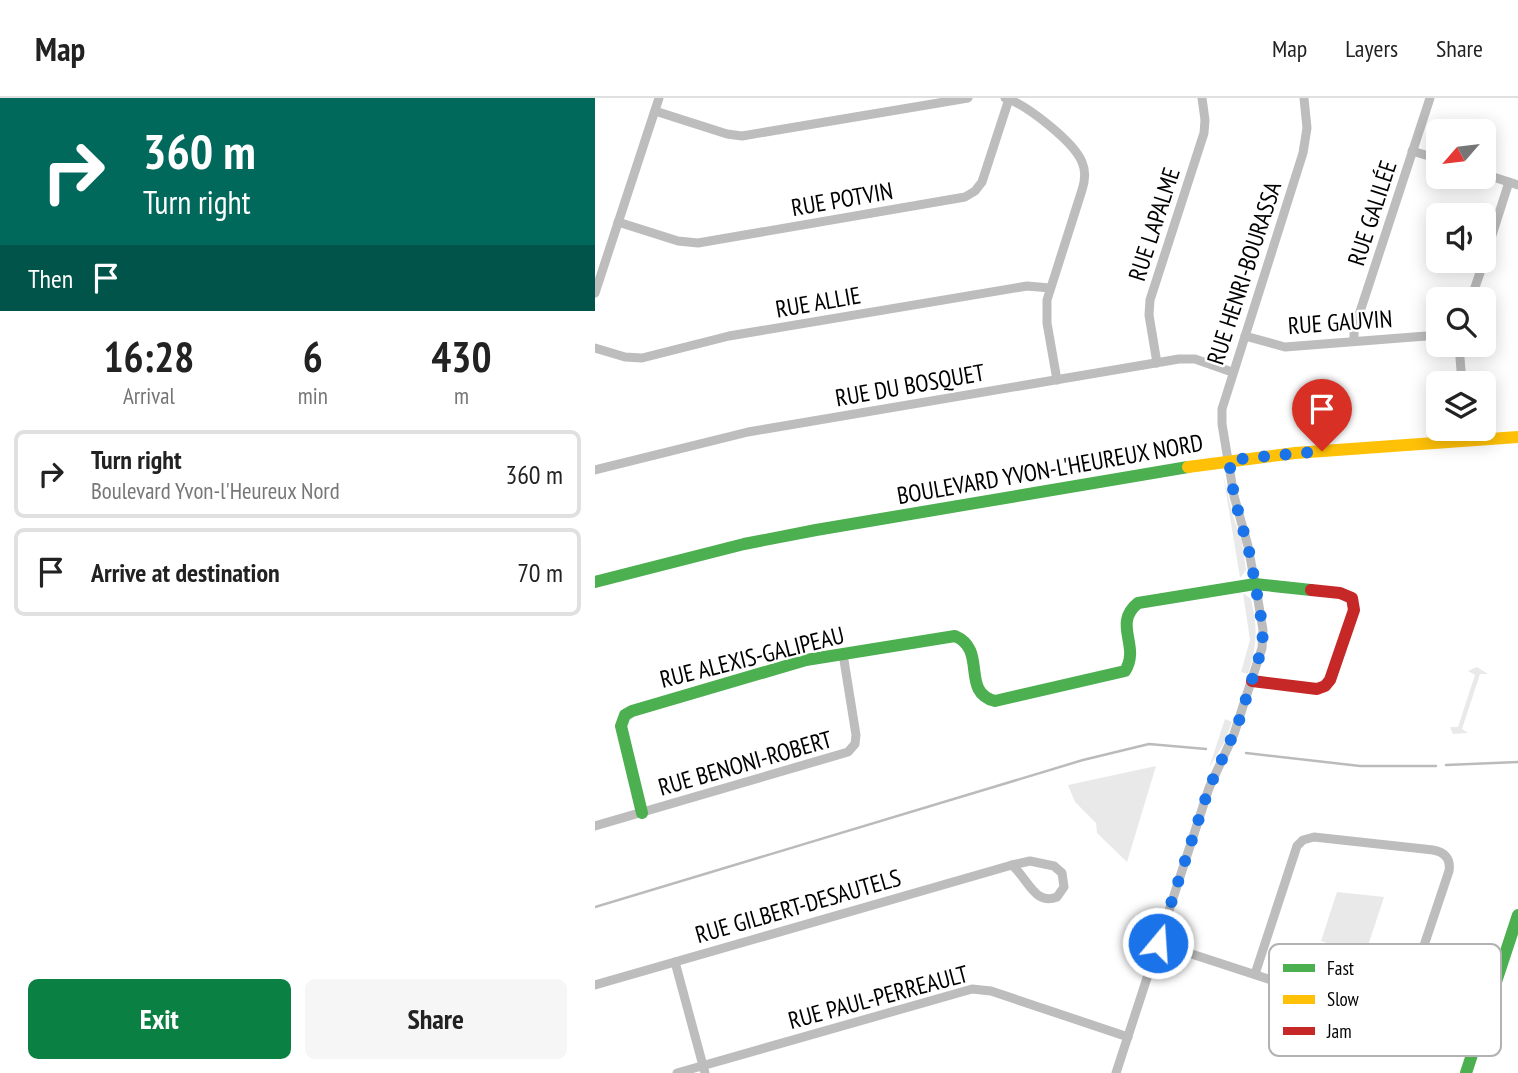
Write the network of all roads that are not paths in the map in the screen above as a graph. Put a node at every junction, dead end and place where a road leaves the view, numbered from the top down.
1 (659, 98) edge
2 (968, 98) edge
3 (1202, 98) edge
4 (1304, 98) edge
5 (1430, 98) edge
6 (1007, 99) edge
7 (655, 111) junction
8 (1412, 151) junction
9 (1426, 155) edge
10 (1496, 178) edge
11 (1514, 183) edge
12 (618, 222) junction
13 (1496, 229) edge
14 (1050, 288) junction
15 (595, 293) edge
16 (1245, 336) junction
17 (1426, 336) edge
18 (1354, 341) junction
19 (595, 348) edge
20 (1157, 363) junction
21 (1233, 372) junction
22 (1057, 380) junction
23 (1496, 436) edge
24 (1518, 437) edge
25 (1426, 438) edge
26 (1229, 460) junction
27 (595, 470) edge
28 (595, 582) edge
29 (1255, 584) junction
30 (843, 654) junction
31 (1252, 681) junction
32 (642, 813) junction
33 (595, 826) edge
34 (1012, 865) junction
35 (1518, 915) edge
36 (1158, 943) junction
37 (1424, 944) edge
38 (675, 962) junction
39 (1501, 967) edge
40 (1255, 974) junction
41 (1269, 979) edge
42 (595, 985) edge
43 (1128, 1037) junction
44 (1472, 1056) edge
45 (704, 1069) edge
46 (677, 1073) edge
47 (1116, 1073) edge
48 (1466, 1073) edge

1 - 7 street
2 - 7 street
3 - 20 street, RUE LAPALME
4 - 16 street, RUE HENRI-BOURASSA
5 - 8 street, RUE GALILÉE
6 - 12 street, RUE POTVIN
6 - 14 street
7 - 12 street
8 - 9 street
8 - 18 street, RUE GALILÉE
10 - 11 street
11 - 13 street
12 - 15 street
14 - 19 street, RUE ALLIE
14 - 22 street
16 - 18 street, RUE GAUVIN
16 - 21 street, RUE HENRI-BOURASSA
17 - 18 street, RUE GAUVIN
20 - 21 street, RUE DU BOSQUET
20 - 22 street, RUE DU BOSQUET
21 - 26 street, RUE HENRI-BOURASSA
22 - 27 street, RUE DU BOSQUET
23 - 24 street, BOULEVARD YVON-L'HEUREUX NORD
25 - 26 street, BOULEVARD YVON-L'HEUREUX NORD
26 - 28 street, BOULEVARD YVON-L'HEUREUX NORD
26 - 29 street, RUE HENRI-BOURASSA
29 - 30 street, RUE ALEXIS-GALIPEAU
29 - 31 street, RUE HENRI-BOURASSA
29 - 31 street
30 - 32 street, RUE BENONI-ROBERT
30 - 32 street, RUE ALEXIS-GALIPEAU
31 - 36 street, RUE HENRI-BOURASSA
32 - 33 street, RUE BENONI-ROBERT
34 - 34 street, RUE GILBERT-DESAUTELS
34 - 38 street, RUE GILBERT-DESAUTELS
35 - 39 street
36 - 40 street
36 - 43 street, RUE HENRI-BOURASSA
37 - 40 street
38 - 42 street, RUE GILBERT-DESAUTELS
38 - 45 street
40 - 41 street
43 - 45 street, RUE PAUL-PERREAULT
43 - 47 street, RUE HENRI-BOURASSA
44 - 48 street
45 - 46 street, RUE PAUL-PERREAULT

